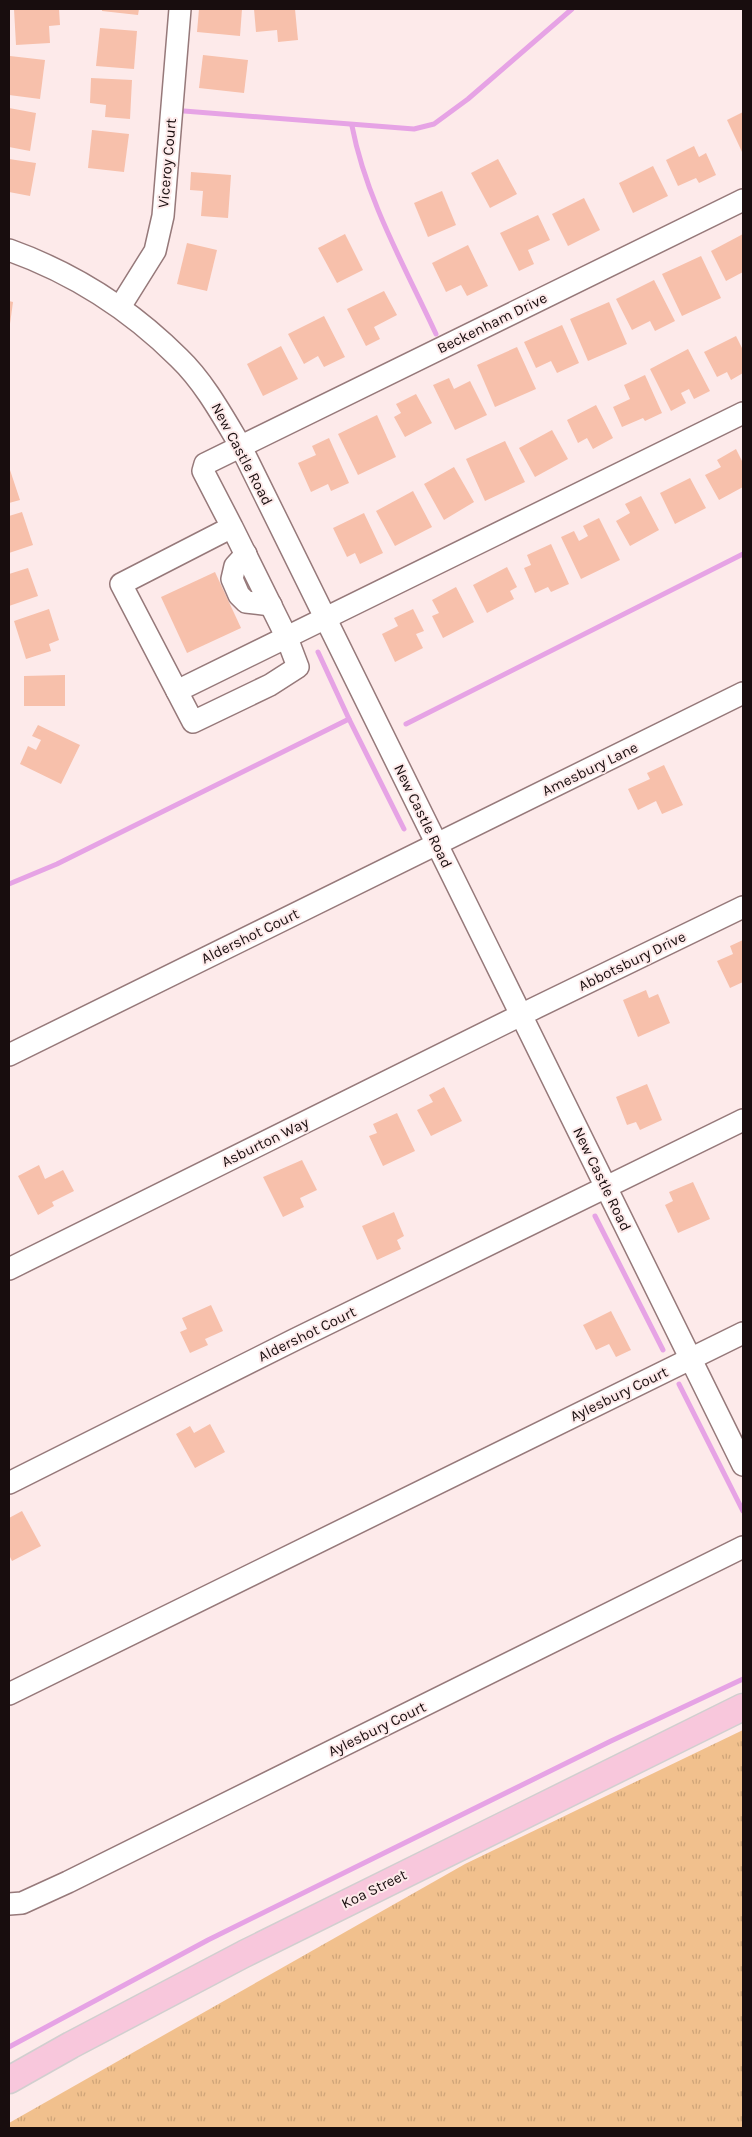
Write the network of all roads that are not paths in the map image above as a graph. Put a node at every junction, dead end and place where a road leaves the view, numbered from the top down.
1 (180, 9) edge
2 (743, 200) edge
3 (9, 250) edge
4 (120, 308) junction
5 (743, 413) edge
6 (240, 446) junction
7 (232, 528) junction
8 (326, 619) junction
9 (288, 638) junction
10 (177, 691) junction
11 (743, 693) edge
12 (436, 844) junction
13 (743, 907) edge
14 (522, 1015) junction
15 (9, 1055) edge
16 (743, 1120) edge
17 (606, 1187) junction
18 (9, 1269) edge
19 (743, 1333) edge
20 (690, 1358) junction
21 (743, 1465) edge
22 (9, 1483) edge
23 (743, 1547) edge
24 (9, 1694) edge
25 (743, 1708) edge
26 (9, 1904) edge
27 (9, 2080) edge

1 - 4 street, Viceroy Court
2 - 6 street, Beckenham Drive
3 - 4 street, New Castle Road
4 - 6 street, New Castle Road
5 - 8 street
6 - 7 street, Beckenham Drive
6 - 8 street, New Castle Road
7 - 9 street, Beckenham Drive
7 - 10 street
8 - 9 street
8 - 12 street, New Castle Road
9 - 10 street
9 - 10 street, Beckenham Drive
11 - 12 street, Amesbury Lane
12 - 14 street, New Castle Road
12 - 15 street, Aldershot Court
13 - 14 street, Abbotsbury Drive
14 - 17 street, New Castle Road
14 - 18 street, Asburton Way
16 - 17 street
17 - 20 street, New Castle Road
17 - 22 street, Aldershot Court
19 - 20 street, Aylesbury Court
20 - 21 street, New Castle Road
20 - 24 street, Aylesbury Court
23 - 26 street, Aylesbury Court
25 - 27 main road, Koa Street

